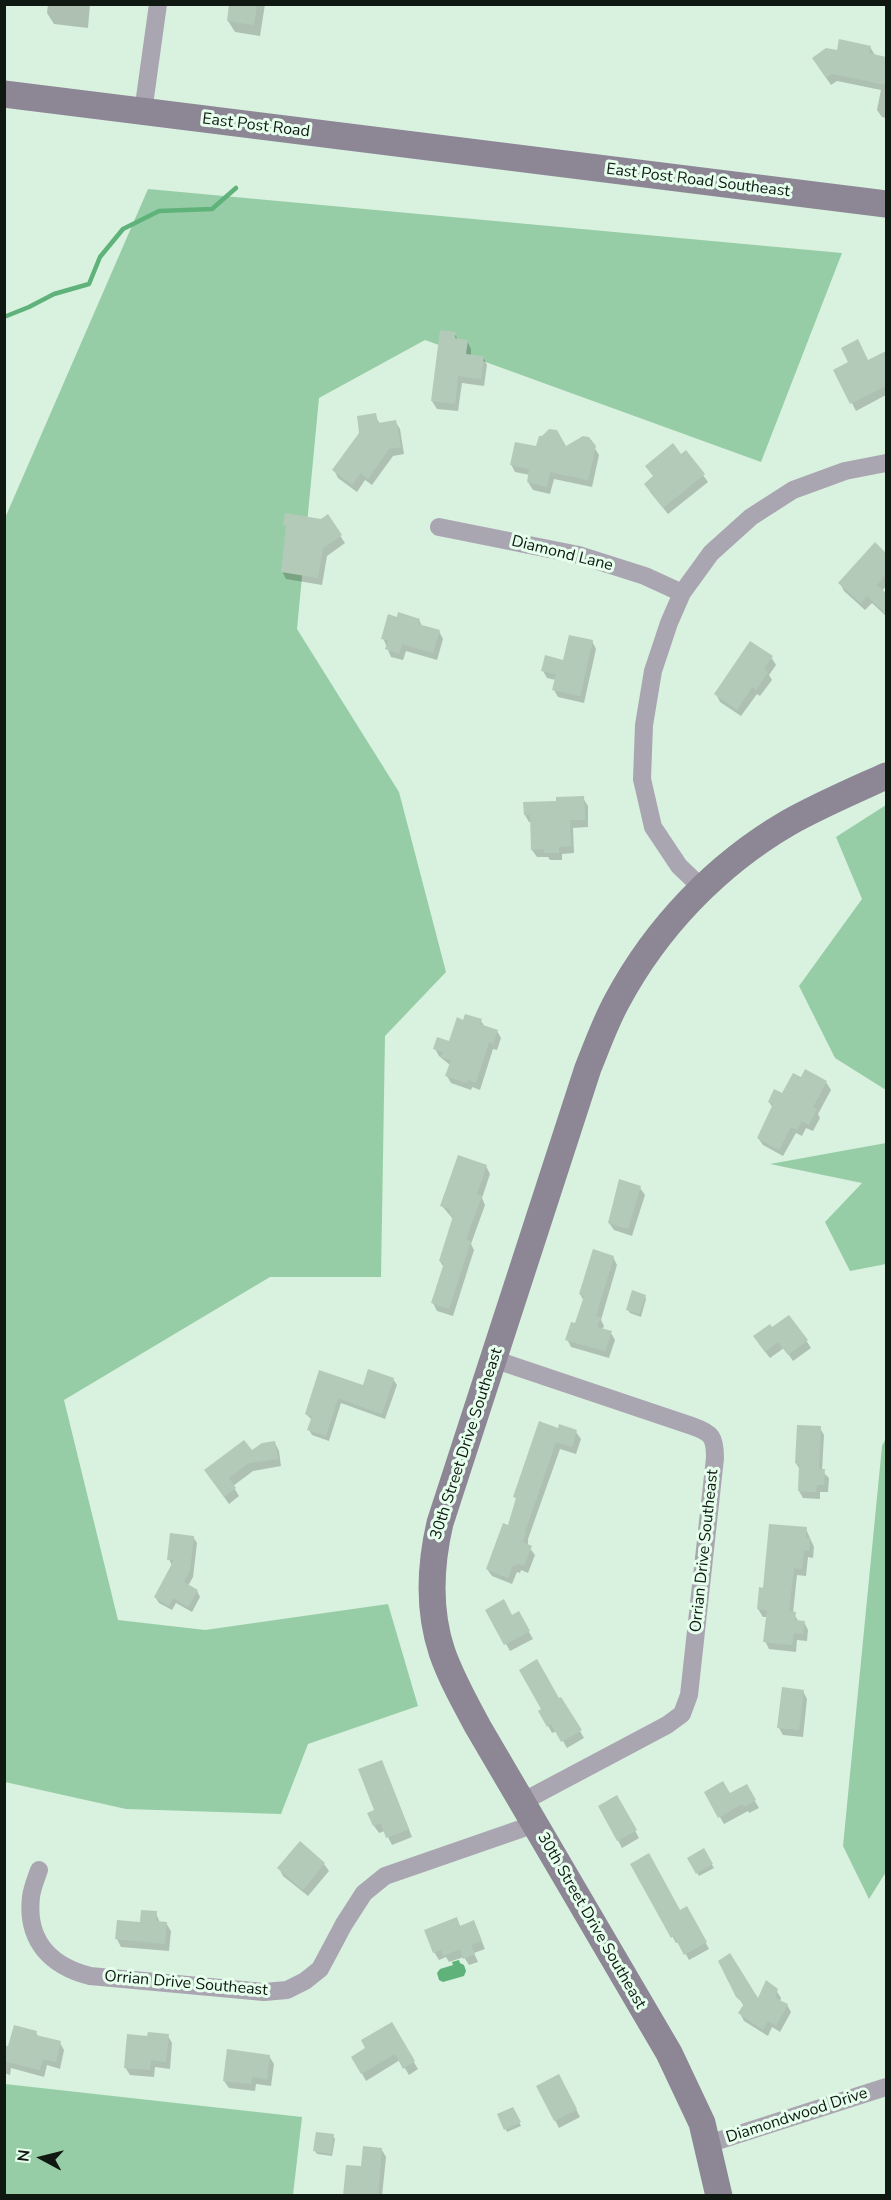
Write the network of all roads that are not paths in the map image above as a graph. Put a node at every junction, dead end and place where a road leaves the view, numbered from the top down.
1 (158, 4) edge
2 (4, 94) edge
3 (143, 112) junction
4 (509, 157) joint
5 (886, 204) edge
6 (886, 463) edge
7 (439, 527) dead end
8 (682, 593) junction
9 (886, 776) edge
10 (702, 888) junction
11 (494, 1359) junction
12 (528, 1813) junction
13 (39, 1870) dead end
14 (886, 2087) edge
15 (708, 2144) junction
16 (719, 2196) edge

1 - 3 street
2 - 3 main road, East Post Road
3 - 4 main road, East Post Road
4 - 5 main road, East Post Road Southeast
6 - 8 street
7 - 8 street, Diamond Lane
8 - 10 street
9 - 10 main road, 30th Street Drive Southeast
10 - 11 main road, 30th Street Drive Southeast
11 - 12 main road, 30th Street Drive Southeast
11 - 12 street, Orrian Drive Southeast
12 - 13 street, Orrian Drive Southeast
12 - 15 main road, 30th Street Drive Southeast
14 - 15 street, Diamondwood Drive
15 - 16 main road, 30th Street Drive Southeast

